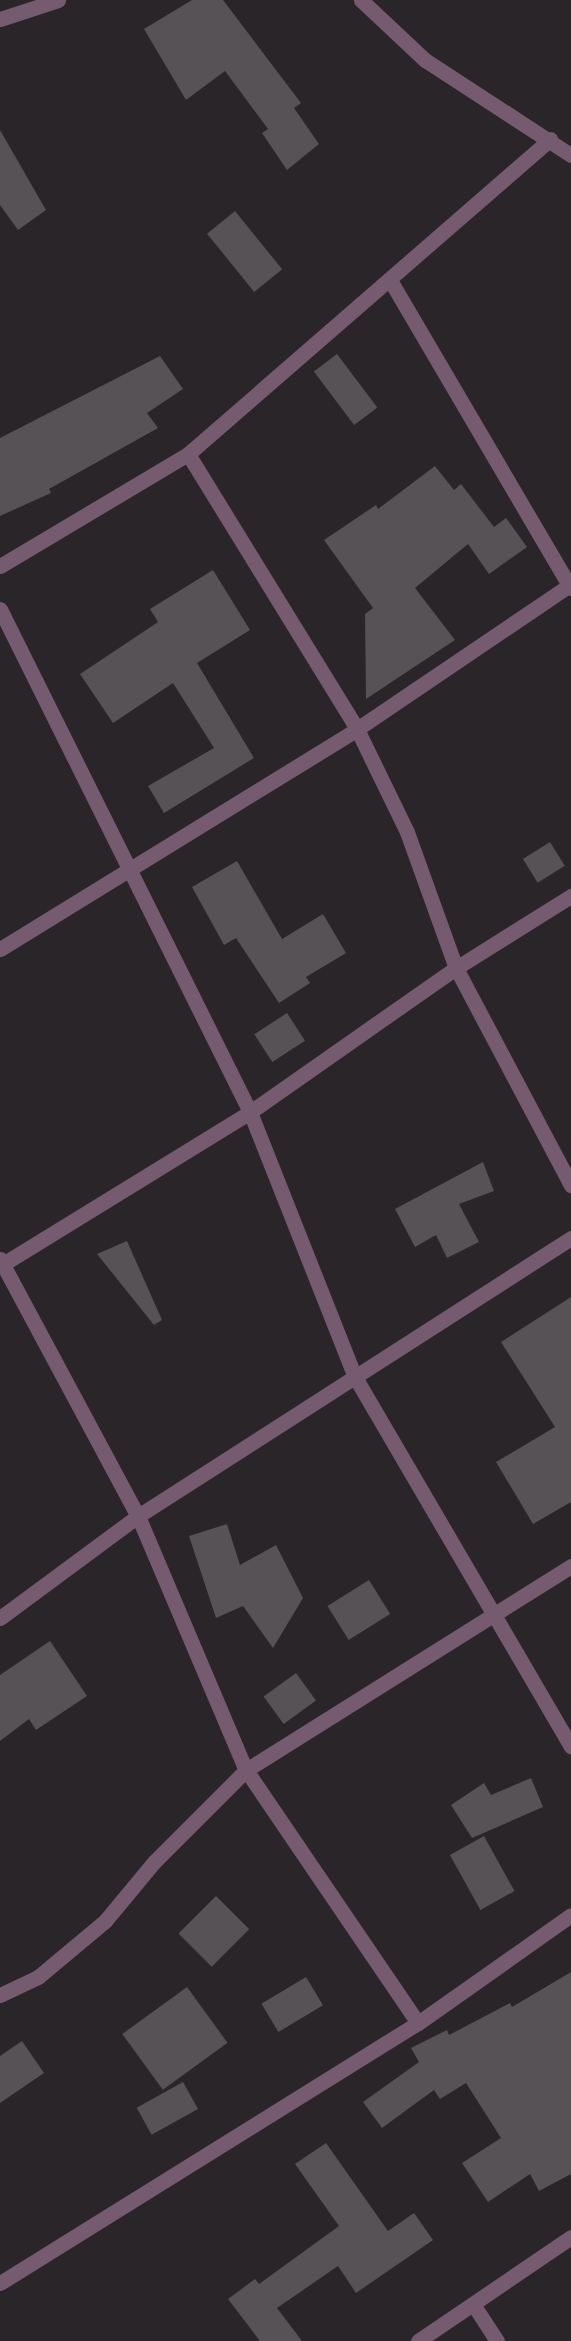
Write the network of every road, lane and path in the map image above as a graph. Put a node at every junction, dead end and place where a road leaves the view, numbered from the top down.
1 (58, 0) edge
2 (361, 0) edge
3 (0, 19) edge
4 (550, 139) junction
5 (571, 155) edge
6 (390, 280) junction
7 (188, 454) junction
8 (0, 566) edge
9 (570, 585) edge
10 (0, 609) edge
11 (357, 729) junction
12 (129, 869) junction
13 (571, 896) edge
14 (0, 949) edge
15 (456, 968) junction
16 (250, 1112) junction
17 (571, 1185) edge
18 (571, 1238) edge
19 (1, 1261) edge
20 (354, 1377) junction
21 (138, 1516) junction
22 (571, 1566) edge
23 (494, 1616) junction
24 (0, 1618) edge
25 (571, 1746) edge
26 (246, 1770) junction
27 (571, 1915) edge
28 (0, 1995) edge
29 (418, 2023) junction
30 (571, 2237) edge
31 (0, 2283) edge
32 (473, 2304) junction
33 (418, 2341) edge
34 (497, 2341) edge

1 - 3 street
2 - 4 street
4 - 5 street
4 - 6 street
6 - 7 street
6 - 9 street
7 - 8 street
7 - 11 street
9 - 11 street
10 - 12 street
11 - 12 street
11 - 15 street
12 - 14 street
12 - 16 street
13 - 15 street
15 - 16 street
15 - 17 street
16 - 19 street
16 - 20 street
18 - 20 street
19 - 21 street
20 - 21 street
20 - 23 street
21 - 24 street
21 - 26 street
22 - 23 street
23 - 25 street
23 - 26 street
26 - 28 street
26 - 29 street
27 - 29 street
29 - 31 street
30 - 32 street
32 - 33 street
32 - 34 street

